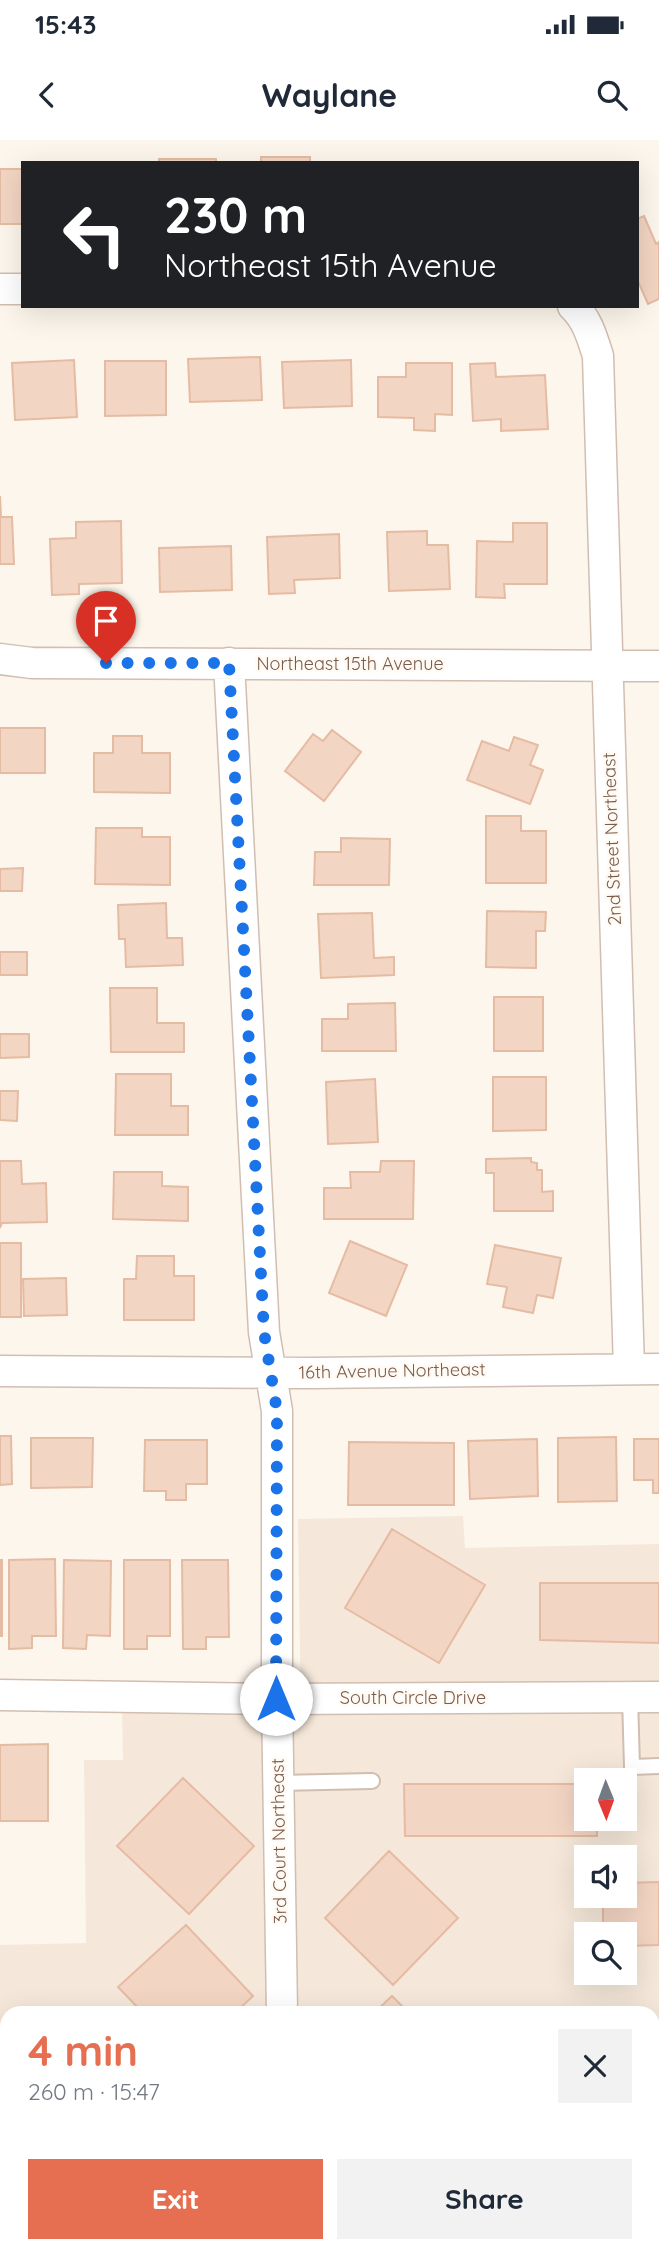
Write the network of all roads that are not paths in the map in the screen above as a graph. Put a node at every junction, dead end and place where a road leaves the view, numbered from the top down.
1 (0, 289) edge
2 (21, 289) edge
3 (576, 310) edge
4 (0, 659) edge
5 (229, 663) junction
6 (607, 665) junction
7 (659, 666) edge
8 (629, 1368) junction
9 (659, 1369) edge
10 (0, 1371) edge
11 (271, 1372) junction
12 (0, 1695) edge
13 (645, 1697) edge
14 (276, 1699) junction
15 (659, 1766) edge
16 (372, 1781) dead end
17 (278, 1783) junction
18 (282, 2006) edge

1 - 2 street
3 - 6 street, 2nd Street Northeast
4 - 5 street, Northeast 15th Avenue
5 - 6 street, Northeast 15th Avenue
5 - 11 street, 3rd Court Northeast
6 - 7 street, Northeast 15th Avenue
6 - 8 street, 2nd Street Northeast
8 - 9 street, 16th Avenue Northeast
8 - 11 street, 16th Avenue Northeast
10 - 11 street, 16th Avenue Northeast
11 - 14 street, 3rd Court Northeast
12 - 14 street, South Circle Drive
13 - 14 street, South Circle Drive
13 - 15 lane
14 - 17 street, 3rd Court Northeast
16 - 17 lane
17 - 18 street, 3rd Court Northeast

